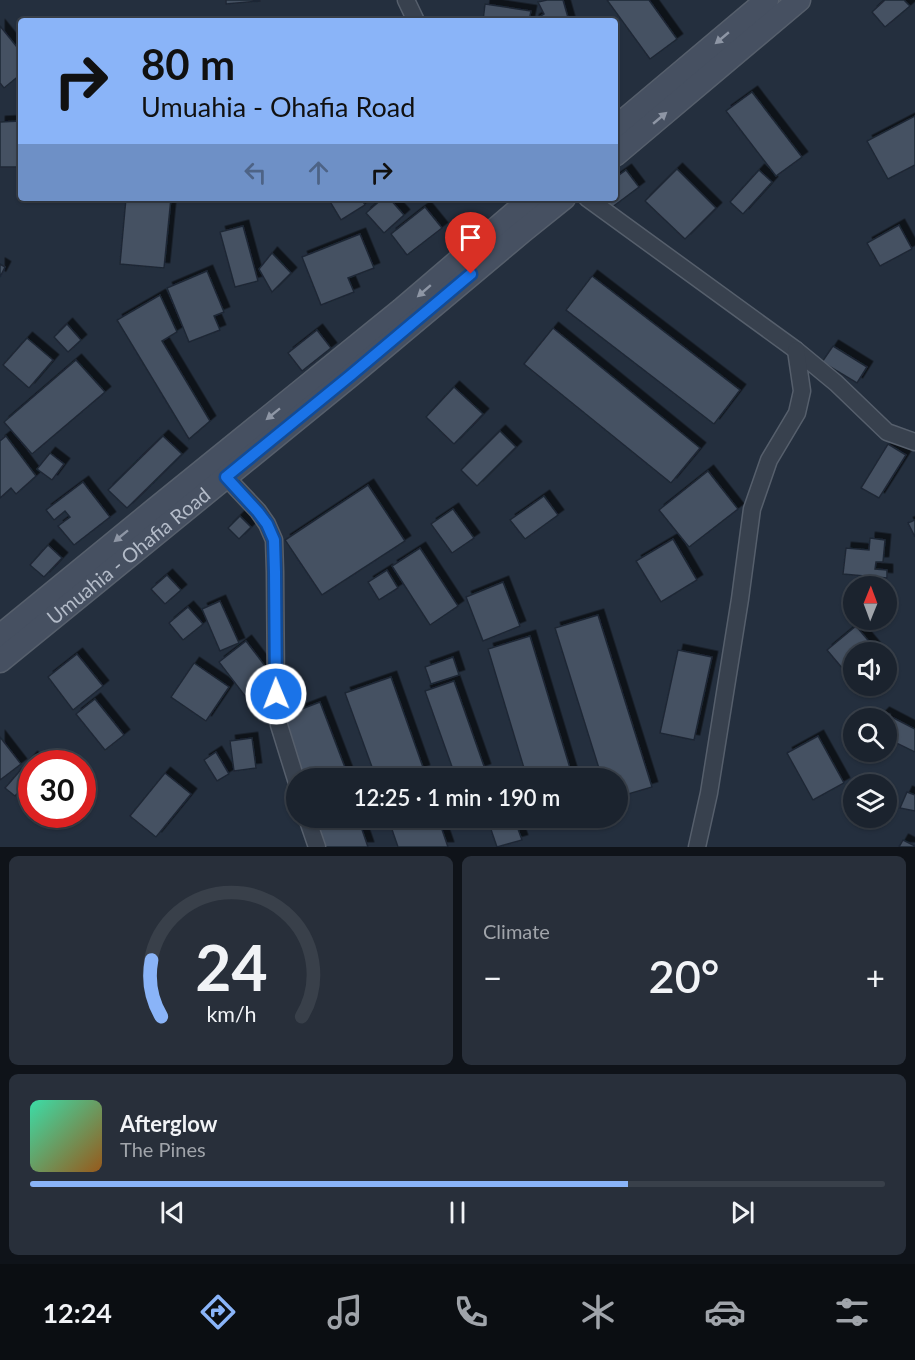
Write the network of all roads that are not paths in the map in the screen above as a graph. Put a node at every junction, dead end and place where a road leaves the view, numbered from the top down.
1 (406, 0) edge
2 (767, 0) edge
3 (799, 0) edge
4 (415, 18) edge
5 (618, 125) edge
6 (618, 152) edge
7 (530, 201) edge
8 (558, 201) edge
9 (591, 201) edge
10 (516, 224) junction
11 (796, 350) junction
12 (915, 442) edge
13 (226, 477) junction
14 (160, 517) junction
15 (0, 636) edge
16 (0, 661) edge
17 (292, 768) edge
18 (310, 828) edge
19 (317, 847) edge
20 (698, 847) edge

1 - 4 street
2 -> 5 main road
6 -> 3 main road
7 - 10 main road, Umuahia - Ohafia Road
8 - 10 main road, Umuahia - Ohafia Road
9 - 11 street
10 - 13 main road, Umuahia - Ohafia Road
10 -> 14 main road, Umuahia - Ohafia Road
11 - 12 street
11 - 20 street
13 - 14 main road, Umuahia - Ohafia Road
13 - 17 street
14 -> 15 main road, Umuahia - Ohafia Road
14 - 16 main road, Umuahia - Ohafia Road
18 - 19 street

